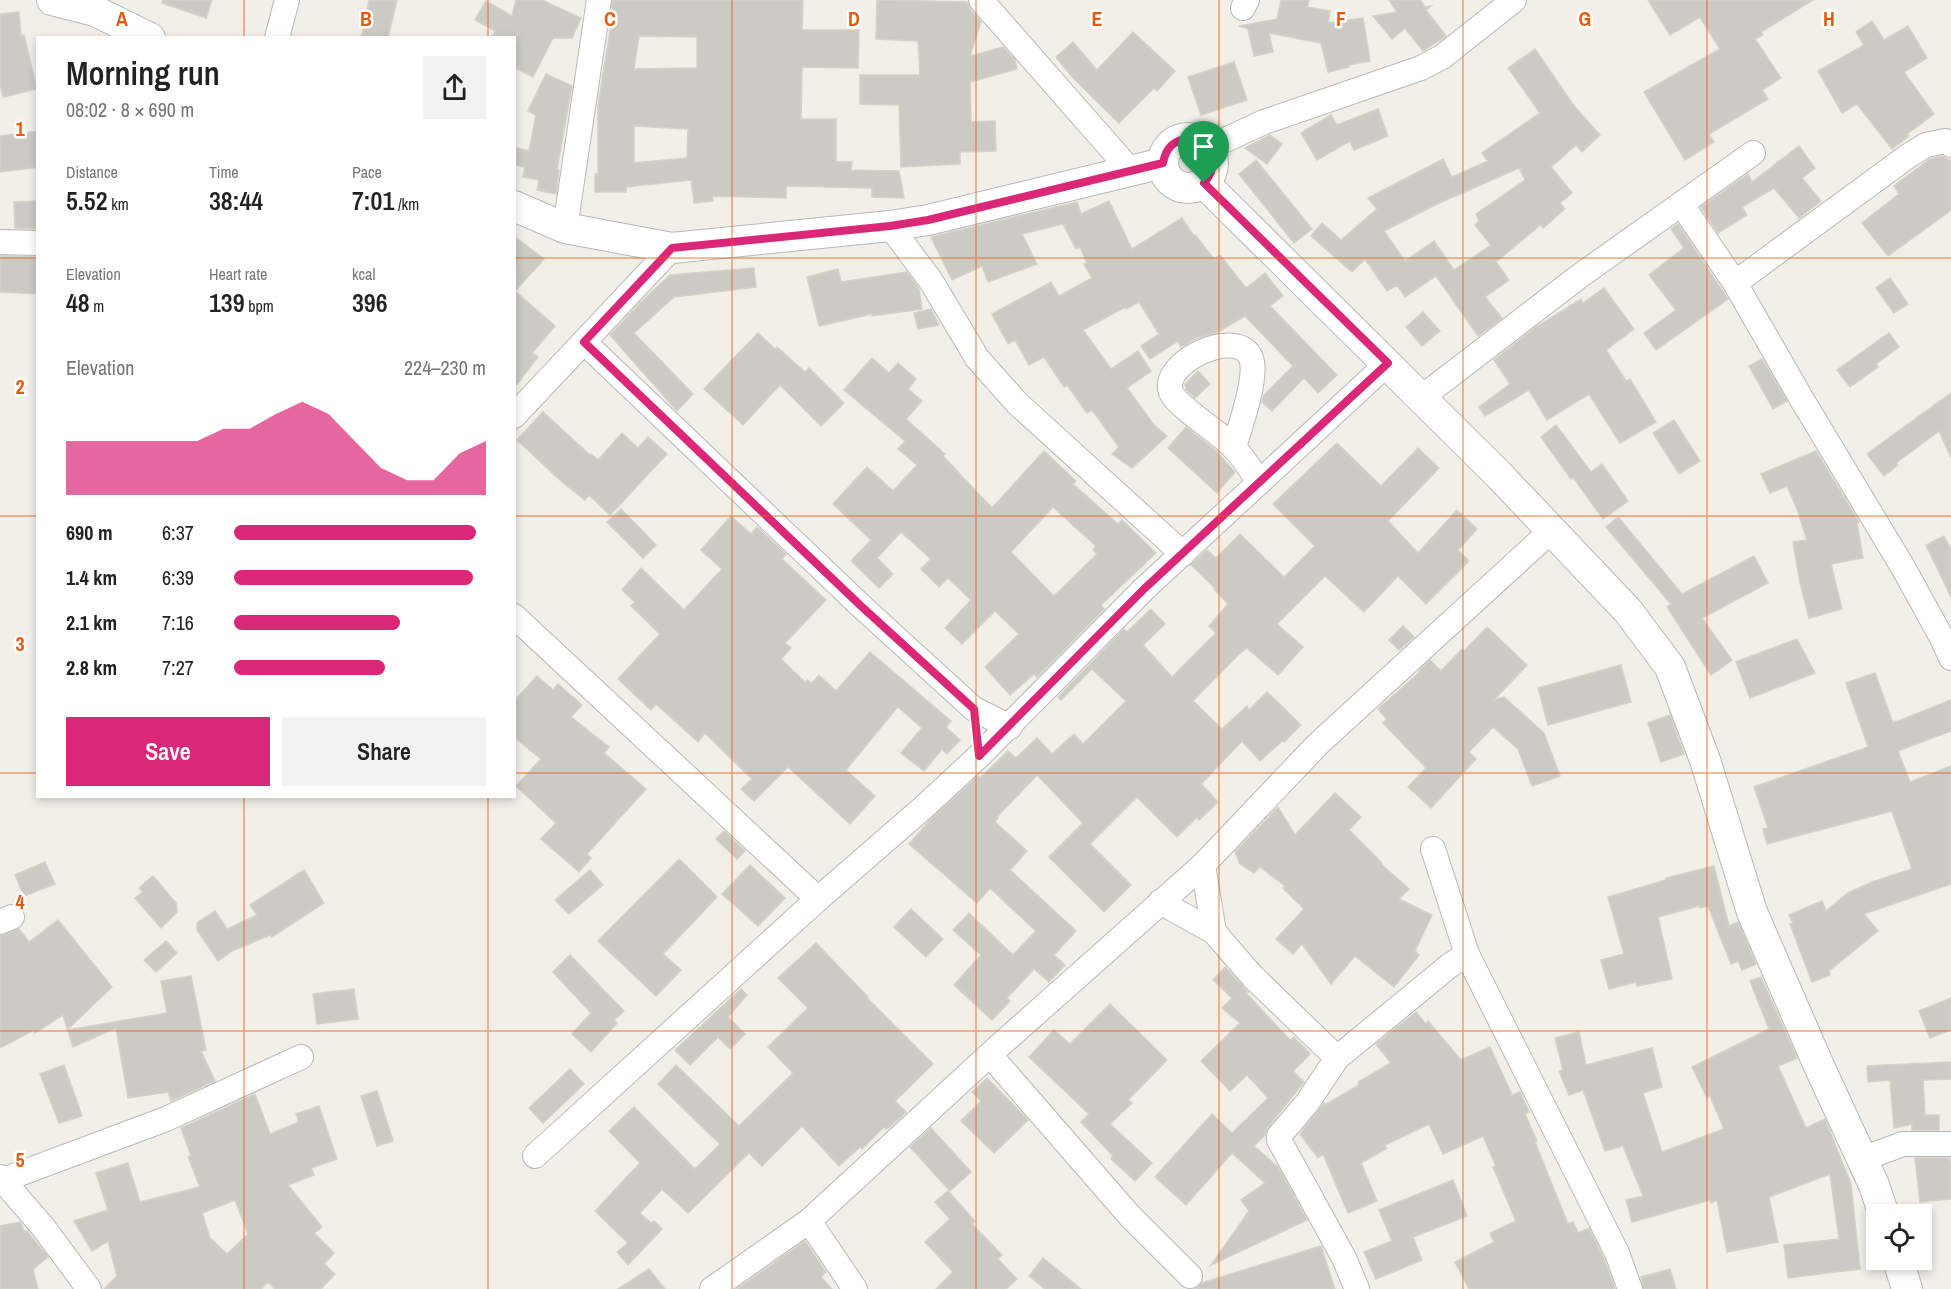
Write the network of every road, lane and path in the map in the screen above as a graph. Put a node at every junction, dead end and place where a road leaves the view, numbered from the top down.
1 (52, 0) edge
2 (287, 0) edge
3 (599, 0) edge
4 (981, 0) edge
5 (1514, 0) edge
6 (97, 6) edge
7 (147, 36) edge
8 (278, 36) edge
9 (1949, 142) edge
10 (1208, 148) junction
11 (1753, 153) dead end
12 (1163, 163) junction
13 (1130, 170) junction
14 (1204, 183) junction
15 (1682, 205) junction
16 (516, 207) edge
17 (890, 226) junction
18 (566, 228) junction
19 (0, 242) edge
20 (36, 243) edge
21 (672, 248) junction
22 (1736, 283) junction
23 (584, 342) junction
24 (1388, 363) junction
25 (1422, 397) junction
26 (516, 414) edge
27 (1234, 447) dead end
28 (1259, 483) junction
29 (1552, 530) junction
30 (1183, 554) junction
31 (516, 618) edge
32 (1951, 658) edge
33 (974, 709) junction
34 (1010, 727) junction
35 (979, 756) junction
36 (1433, 849) dead end
37 (1203, 864) junction
38 (818, 899) junction
39 (1160, 902) junction
40 (1214, 932) junction
41 (1467, 954) junction
42 (990, 1055) junction
43 (301, 1057) dead end
44 (1337, 1058) junction
45 (1951, 1144) edge
46 (535, 1156) dead end
47 (1862, 1159) junction
48 (2, 1178) edge
49 (1880, 1204) edge
50 (809, 1221) junction
51 (1901, 1270) edge
52 (1190, 1276) dead end
53 (81, 1287) edge
54 (712, 1289) edge
55 (855, 1289) edge
56 (1357, 1289) edge
57 (1630, 1289) edge
58 (1907, 1289) edge

1 - 6 street
2 - 8 street
3 - 18 street
4 - 13 street
5 - 10 street
6 - 7 street
9 - 22 street
10 - 12 street
10 - 14 street
11 - 15 street
12 - 13 street
12 - 14 street
13 - 17 street
14 - 24 street
15 - 22 street
15 - 25 street
16 - 18 street
17 - 21 street
17 - 30 street
18 - 21 street
19 - 20 street
21 - 23 street
22 - 32 street
23 - 26 street
23 - 33 street
24 - 25 street
24 - 28 street
25 - 29 street
27 - 28 street
28 - 30 street
29 - 37 street
29 - 47 street
30 - 34 street
31 - 38 street
33 - 34 street
33 - 35 street
34 - 35 street
35 - 38 street
36 - 41 street
37 - 39 street
37 - 40 street
38 - 46 street
39 - 40 street
39 - 42 street
40 - 44 street
41 - 44 street
41 - 57 street
42 - 50 street
42 - 52 street
43 - 48 street
44 - 56 street
45 - 47 street
47 - 49 street
48 - 53 street
50 - 54 street
50 - 55 street
51 - 58 street

